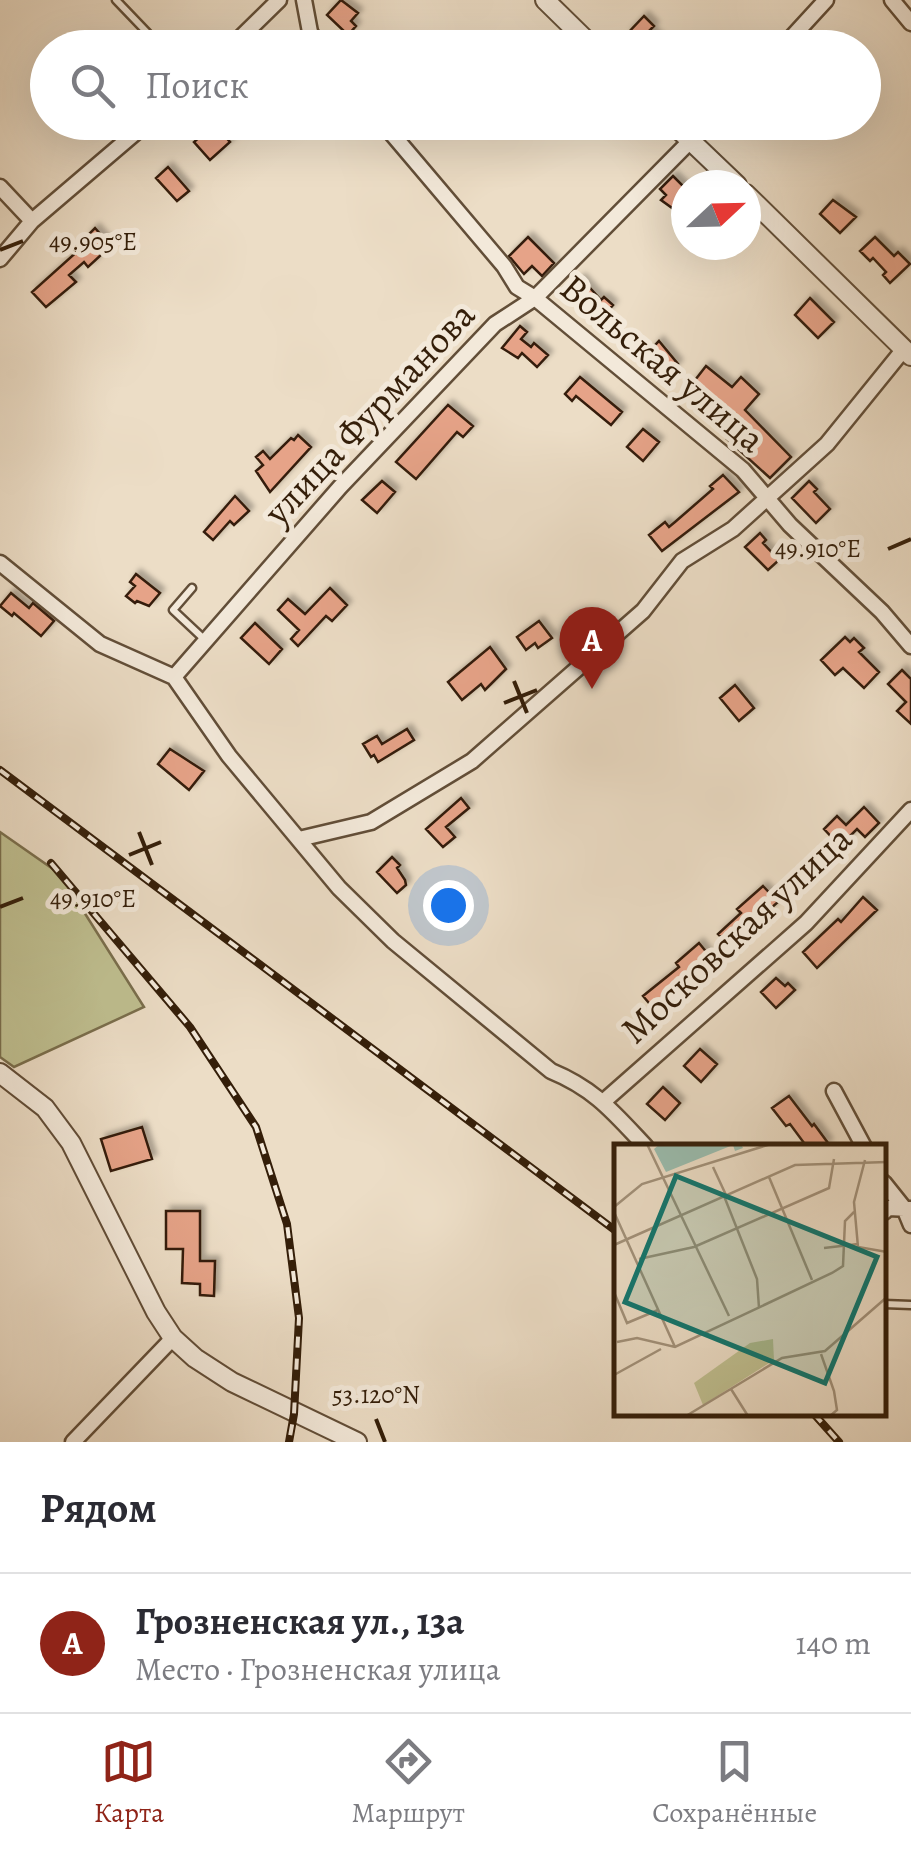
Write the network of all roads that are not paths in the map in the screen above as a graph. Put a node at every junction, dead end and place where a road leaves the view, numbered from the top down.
1 (116, 0) edge
2 (279, 0) edge
3 (304, 0) edge
4 (545, 0) edge
5 (826, 0) edge
6 (892, 0) edge
7 (911, 23) edge
8 (145, 30) edge
9 (248, 30) edge
10 (310, 30) edge
11 (576, 30) edge
12 (798, 30) edge
13 (127, 140) edge
14 (397, 140) edge
15 (690, 141) joint
16 (720, 170) edge
17 (0, 187) edge
18 (761, 209) edge
19 (32, 221) junction
20 (0, 259) edge
21 (535, 298) junction
22 (907, 352) edge
23 (769, 497) junction
24 (0, 563) edge
25 (192, 588) dead end
26 (206, 641) junction
27 (911, 646) edge
28 (174, 677) junction
29 (911, 810) edge
30 (299, 839) junction
31 (0, 1072) edge
32 (834, 1091) dead end
33 (602, 1102) junction
34 (643, 1144) edge
35 (862, 1144) edge
36 (886, 1184) edge
37 (907, 1209) edge
38 (911, 1225) edge
39 (886, 1304) edge
40 (911, 1305) edge
41 (174, 1338) junction
42 (74, 1442) edge
43 (357, 1442) edge

1 - 8 lane
2 - 9 street
3 - 10 street
4 - 11 street
5 - 12 street
6 - 7 street
13 - 19 street
14 - 21 street, Вольская улица
15 - 16 street
15 - 21 street, улица Фурманова
17 - 19 street
18 - 22 street
19 - 20 street
21 - 23 street, Вольская улица
21 - 26 street, улица Фурманова
22 - 23 street
23 - 27 street, Вольская улица
23 - 30 street
24 - 28 street
25 - 26 lane
26 - 28 street, улица Фурманова
28 - 30 street
29 - 33 street, Московская улица
30 - 33 street
31 - 41 street
32 - 35 street
33 - 34 street
36 - 37 street
37 - 38 street
39 - 40 lane
41 - 42 street
41 - 43 street

